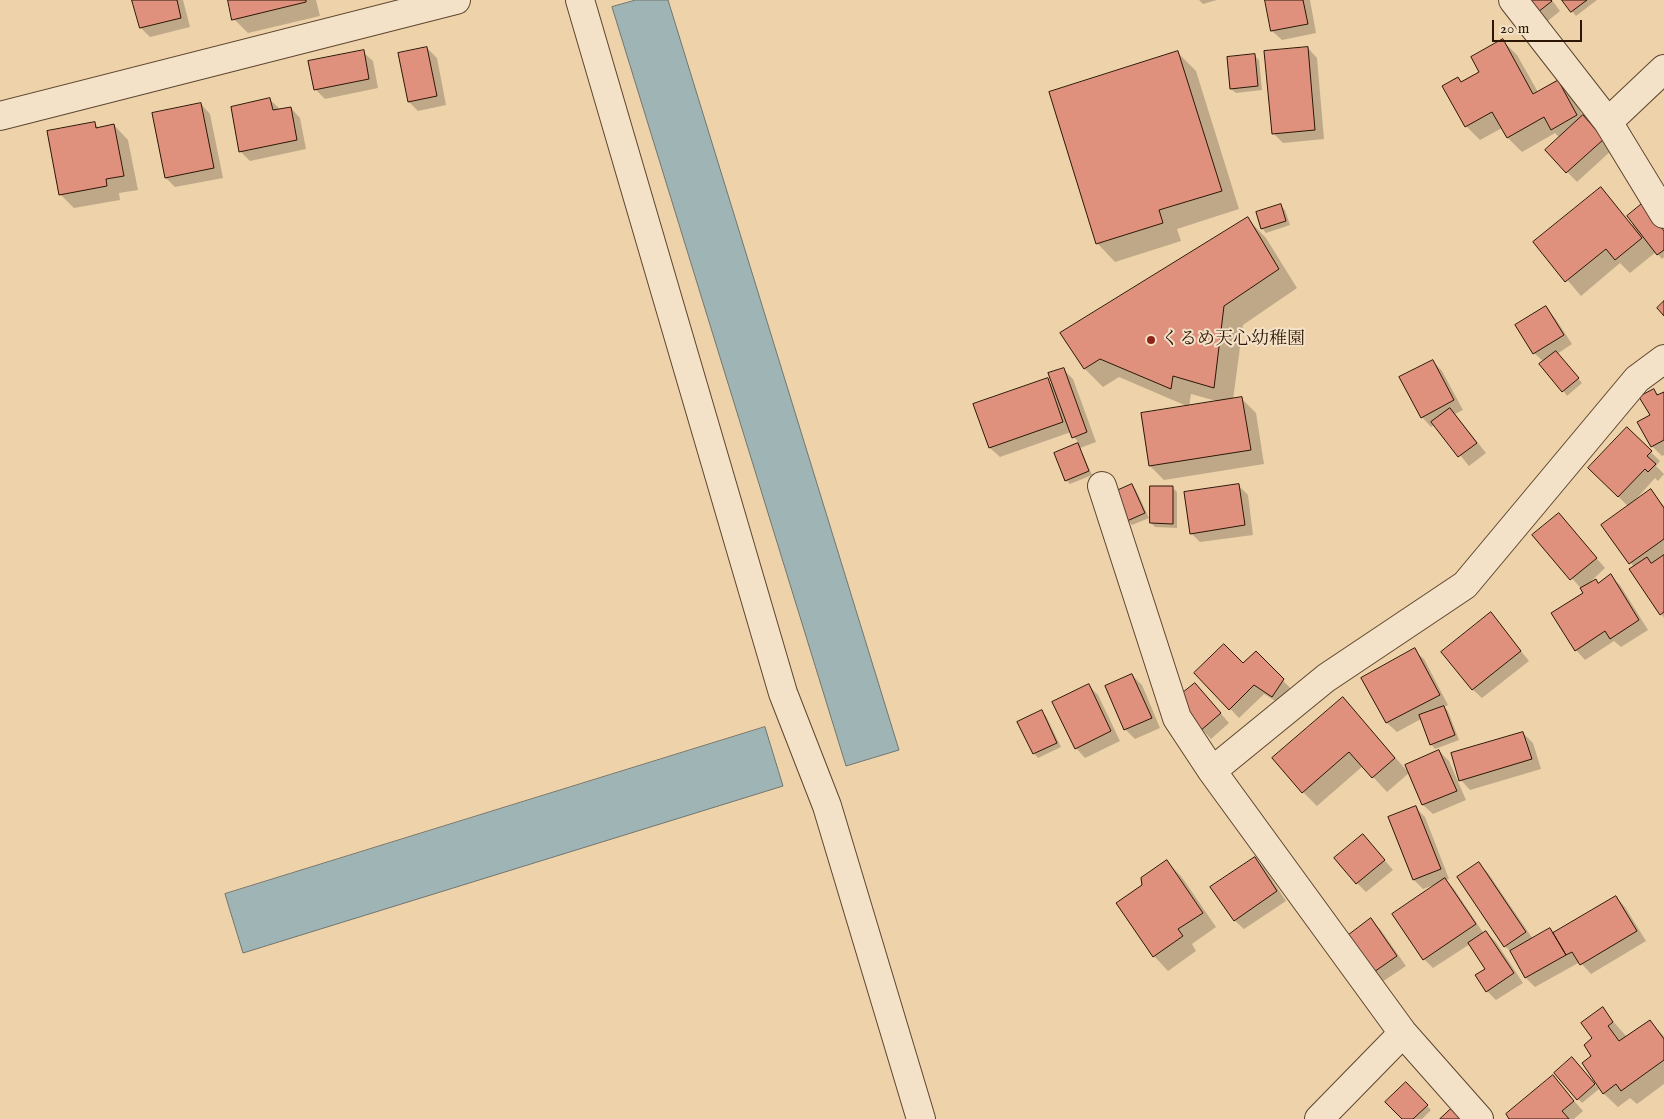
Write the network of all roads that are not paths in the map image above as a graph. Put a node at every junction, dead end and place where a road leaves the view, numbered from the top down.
1 (456, 0) edge
2 (580, 0) edge
3 (1513, 0) edge
4 (1664, 69) edge
5 (0, 116) edge
6 (1608, 122) junction
7 (1664, 214) edge
8 (1664, 359) edge
9 (1102, 486) dead end
10 (1212, 771) junction
11 (1403, 1034) junction
12 (922, 1119) edge
13 (1319, 1119) edge
14 (1479, 1119) edge

1 - 5 street
2 - 12 street
3 - 6 street
4 - 6 street
6 - 7 street
8 - 10 street
9 - 10 street
10 - 11 street
11 - 13 street
11 - 14 street

